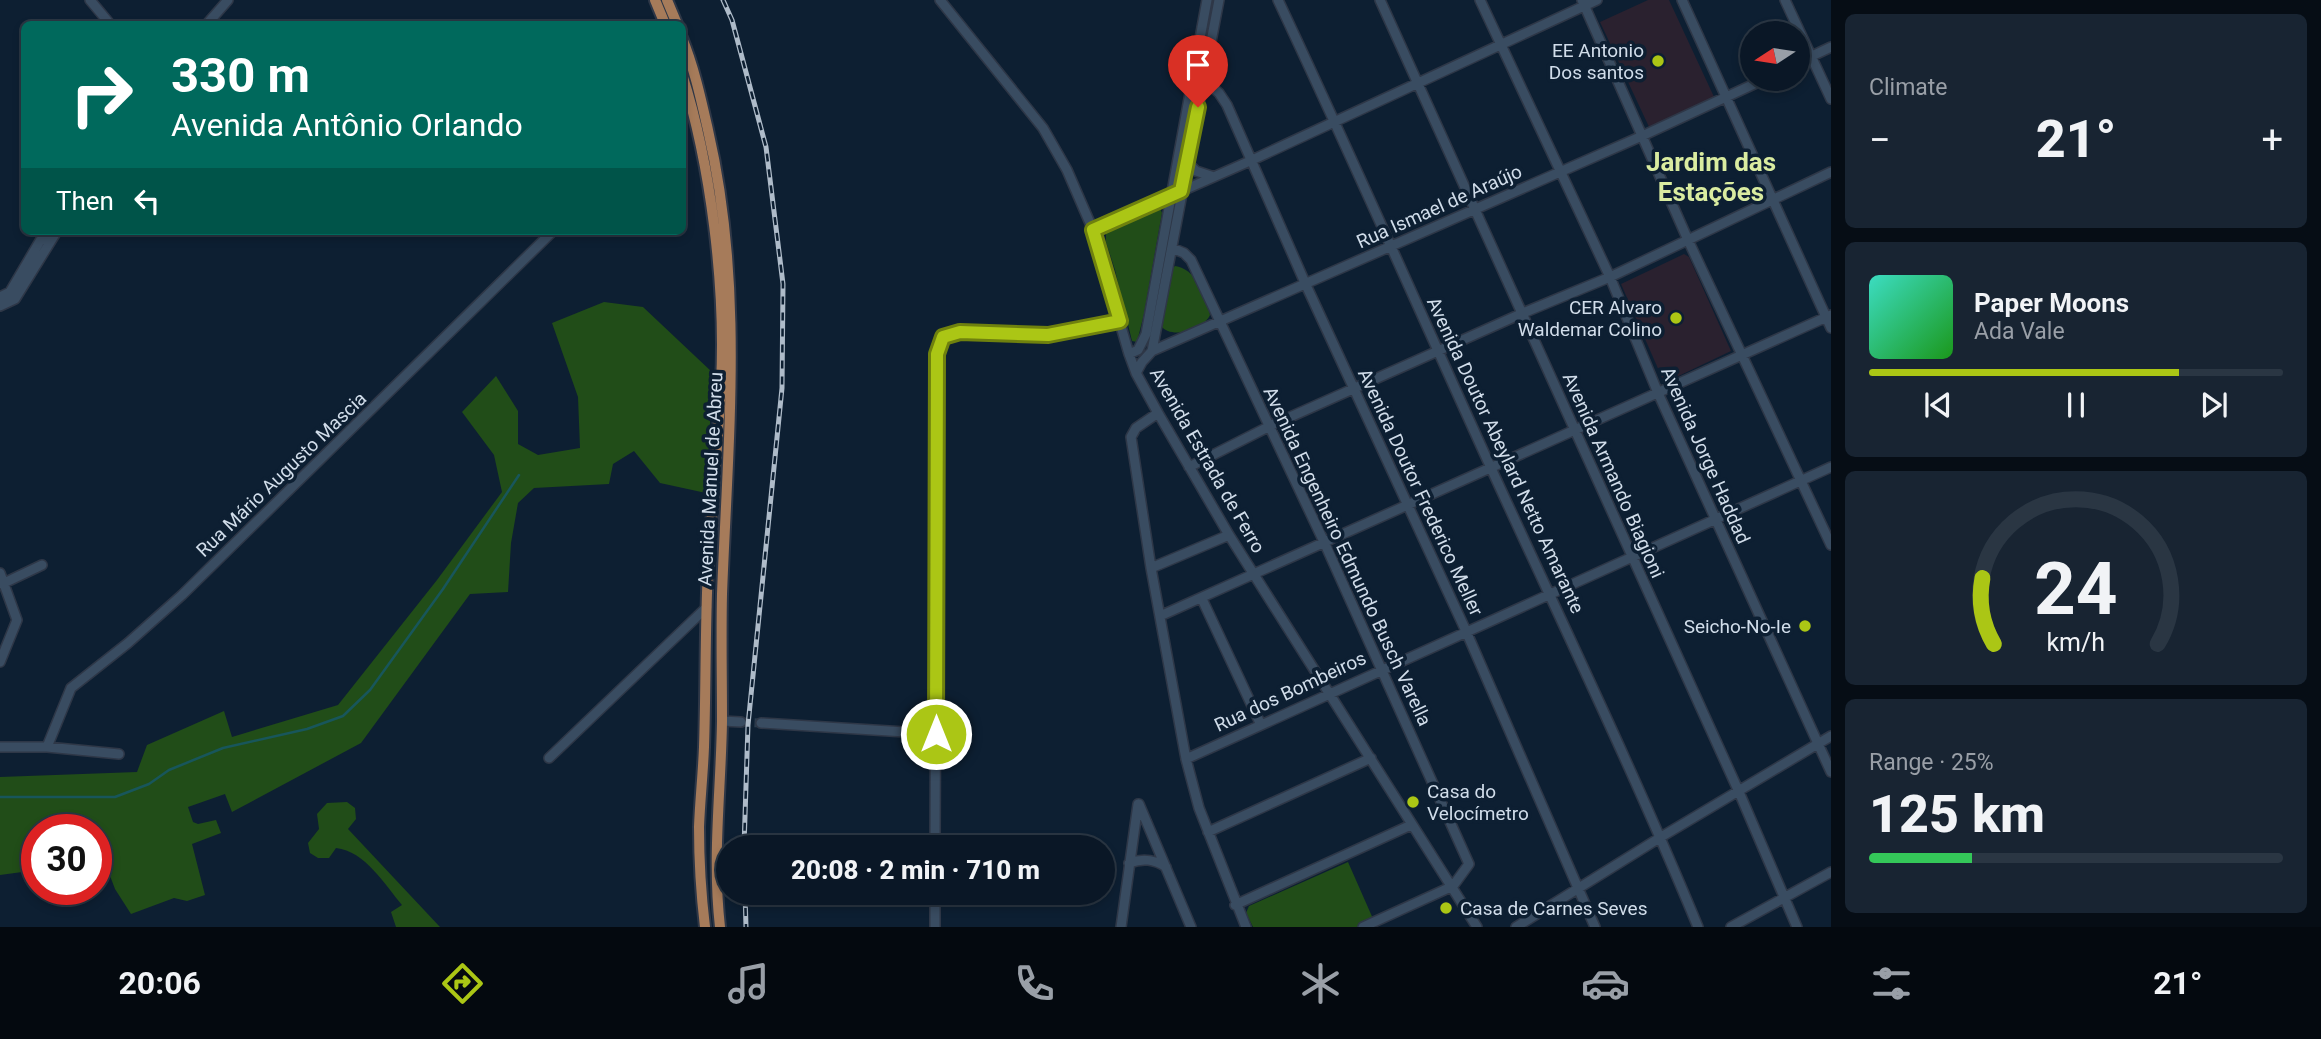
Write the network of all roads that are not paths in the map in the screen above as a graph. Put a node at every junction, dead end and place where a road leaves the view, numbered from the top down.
1 (90, 0) edge
2 (228, 0) edge
3 (655, 0) edge
4 (667, 0) edge
5 (940, 0) edge
6 (1207, 0) edge
7 (1219, 0) edge
8 (1278, 0) edge
9 (1380, 0) edge
10 (1480, 0) edge
11 (1597, 0) edge
12 (1682, 0) edge
13 (1786, 0) edge
14 (1583, 3) edge
15 (108, 21) edge
16 (210, 21) edge
17 (664, 21) edge
18 (676, 21) edge
19 (1500, 47) junction
20 (1831, 47) edge
21 (686, 51) edge
22 (1812, 56) junction
23 (1204, 80) junction
24 (1418, 84) junction
25 (1740, 91) edge
26 (1726, 98) junction
27 (686, 99) edge
28 (1831, 99) edge
29 (1336, 122) junction
30 (1642, 136) junction
31 (1250, 161) junction
32 (1187, 162) junction
33 (1559, 172) junction
34 (1831, 172) edge
35 (1214, 177) junction
36 (1181, 191) junction
37 (1170, 196) junction
38 (1773, 200) junction
39 (1474, 209) junction
40 (1093, 230) junction
41 (50, 235) edge
42 (54, 235) edge
43 (549, 235) edge
44 (1688, 240) junction
45 (1393, 246) junction
46 (1172, 248) junction
47 (1610, 277) junction
48 (1306, 285) junction
49 (0, 297) edge
50 (0, 306) edge
51 (1523, 313) junction
52 (1828, 316) edge
53 (1120, 321) junction
54 (1221, 323) junction
55 (1831, 328) edge
56 (1152, 351) junction
57 (1440, 351) junction
58 (1129, 354) junction
59 (1742, 354) junction
60 (1136, 373) junction
61 (1354, 388) junction
62 (1658, 393) junction
63 (1157, 413) junction
64 (1270, 426) junction
65 (1575, 430) junction
66 (1189, 467) junction
67 (1491, 467) junction
68 (1831, 467) edge
69 (1800, 480) junction
70 (1407, 506) junction
71 (1716, 520) junction
72 (1229, 536) junction
73 (1325, 544) junction
74 (1831, 545) edge
75 (1632, 558) junction
76 (42, 565) dead end
77 (1151, 568) junction
78 (0, 573) edge
79 (1255, 574) junction
80 (2, 584) edge
81 (1551, 594) junction
82 (1202, 598) junction
83 (707, 607) junction
84 (1160, 616) junction
85 (1466, 631) junction
86 (0, 662) edge
87 (1381, 668) junction
88 (1329, 692) junction
89 (722, 721) junction
90 (741, 722) tunnel mouth
91 (761, 723) tunnel mouth
92 (1261, 725) junction
93 (936, 734) junction
94 (1831, 736) edge
95 (1819, 743) junction
96 (0, 747) edge
97 (47, 747) junction
98 (119, 754) dead end
99 (549, 758) dead end
100 (1186, 758) junction
101 (1371, 758) junction
102 (1831, 772) edge
103 (1739, 792) junction
104 (1411, 825) junction
105 (1208, 832) junction
106 (935, 835) edge
107 (1661, 837) junction
108 (1129, 863) junction
109 (1166, 867) junction
110 (1831, 872) edge
111 (1453, 886) junction
112 (1579, 889) junction
113 (1785, 898) junction
114 (935, 905) edge
115 (1235, 905) junction
116 (705, 927) edge
117 (720, 927) edge
118 (935, 927) edge
119 (1121, 927) edge
120 (1191, 927) edge
121 (1246, 927) edge
122 (1363, 927) edge
123 (1477, 927) edge
124 (1516, 927) edge
125 (1595, 927) edge
126 (1698, 927) edge
127 (1731, 927) edge
128 (1797, 927) edge

1 - 15 street
2 - 16 street
3 - 17 main road
4 - 18 main road
5 - 40 street, Avenida Estrada de Ferro
6 - 37 street
7 - 23 street
8 - 29 street, Avenida Doutor Abeylard Netto Amarante
9 - 24 street, Avenida Armando Biagioni
10 - 19 street, Avenida Jorge Haddad
11 - 14 street
12 - 26 street
13 - 22 street
14 - 19 street
14 - 30 street
19 - 24 street
19 - 33 street, Avenida Jorge Haddad
20 - 22 street
21 - 89 main road, Avenida Manuel de Abreu
22 - 28 street
23 - 31 street, Avenida Doutor Frederico Meller
23 - 32 street
24 - 29 street
24 - 39 street, Avenida Armando Biagioni
25 - 26 street, Rua Ismael de Araújo
26 - 30 street, Rua Ismael de Araújo
26 - 38 street
27 - 83 main road, Avenida Manuel de Abreu
29 - 31 street
29 - 45 street, Avenida Doutor Abeylard Netto Amarante
30 - 33 street, Rua Ismael de Araújo
30 - 44 street
31 - 35 street
31 - 48 street, Avenida Doutor Frederico Meller
32 - 35 street
32 - 36 street
33 - 39 street, Rua Ismael de Araújo
33 - 47 street, Avenida Jorge Haddad
34 - 38 street
35 - 36 street
36 - 37 street
36 - 46 street
37 - 40 street
37 - 58 street
38 - 44 street
38 - 52 street
39 - 45 street, Rua Ismael de Araújo
39 - 51 street, Avenida Armando Biagioni
40 - 53 street, Avenida Estrada de Ferro
41 - 49 street
42 - 50 street
43 - 97 street, Rua Mário Augusto Mascia
44 - 47 street
44 - 59 street
45 - 48 street, Rua Ismael de Araújo
45 - 57 street, Avenida Doutor Abeylard Netto Amarante
46 - 54 street, Avenida Engenheiro Edmundo Busch Varella
46 - 56 street
47 - 51 street
47 - 62 street, Avenida Jorge Haddad
48 - 54 street, Rua Ismael de Araújo
48 - 61 street, Avenida Doutor Frederico Meller
51 - 57 street
51 - 65 street, Avenida Armando Biagioni
52 - 55 street
52 - 59 street
53 - 58 street, Avenida Estrada de Ferro
53 - 93 street
54 - 56 street, Rua Ismael de Araújo
54 - 64 street, Avenida Engenheiro Edmundo Busch Varella
56 - 60 street
57 - 61 street
57 - 67 street, Avenida Doutor Abeylard Netto Amarante
58 - 60 street, Avenida Estrada de Ferro
59 - 62 street
59 - 69 street
60 - 63 street, Avenida Estrada de Ferro
61 - 64 street
61 - 70 street, Avenida Doutor Frederico Meller
62 - 65 street
62 - 71 street, Avenida Jorge Haddad
63 - 66 street, Avenida Estrada de Ferro
63 - 77 street
64 - 66 street
64 - 73 street, Avenida Engenheiro Edmundo Busch Varella
65 - 67 street
65 - 75 street, Avenida Armando Biagioni
66 - 72 street, Avenida Estrada de Ferro
67 - 70 street
67 - 81 street, Avenida Doutor Abeylard Netto Amarante
68 - 69 street, Rua dos Bombeiros
69 - 71 street, Rua dos Bombeiros
69 - 74 street
70 - 73 street
70 - 85 street, Avenida Doutor Frederico Meller
71 - 75 street, Rua dos Bombeiros
71 - 95 street, Avenida Jorge Haddad
72 - 77 street
72 - 79 street, Avenida Estrada de Ferro
73 - 79 street
73 - 87 street, Avenida Engenheiro Edmundo Busch Varella
75 - 81 street, Rua dos Bombeiros
75 - 103 street, Avenida Armando Biagioni
76 - 80 street
77 - 84 street
78 - 80 street
79 - 82 street
79 - 88 street, Avenida Estrada de Ferro
80 - 86 street
81 - 85 street, Rua dos Bombeiros
81 - 107 street, Avenida Doutor Abeylard Netto Amarante
82 - 84 street
82 - 92 street
83 - 99 street
83 - 116 main road, Avenida Manuel de Abreu
84 - 100 street
85 - 87 street, Rua dos Bombeiros
85 - 112 street, Avenida Doutor Frederico Meller
87 - 88 street, Rua dos Bombeiros
87 - 111 street, Avenida Engenheiro Edmundo Busch Varella
88 - 92 street, Rua dos Bombeiros
88 - 101 street, Avenida Estrada de Ferro
89 - 90 street
89 - 117 main road, Avenida Manuel de Abreu
91 - 93 street
92 - 100 street, Rua dos Bombeiros
93 - 106 street
94 - 95 street
95 - 102 street, Avenida Jorge Haddad
95 - 103 street
96 - 97 street
97 - 98 street
100 - 105 street
101 - 104 street, Avenida Estrada de Ferro
101 - 105 street
103 - 107 street
103 - 113 street, Avenida Armando Biagioni
104 - 111 street, Avenida Estrada de Ferro
104 - 115 street
105 - 115 street
107 - 112 street
107 - 126 street, Avenida Doutor Abeylard Netto Amarante
108 - 109 street
108 - 109 street
108 - 119 street
109 - 120 street
110 - 113 street
111 - 122 street
111 - 123 street, Avenida Estrada de Ferro
112 - 124 street
112 - 125 street, Avenida Doutor Frederico Meller
113 - 127 street
113 - 128 street, Avenida Armando Biagioni
114 - 118 street
115 - 121 street

